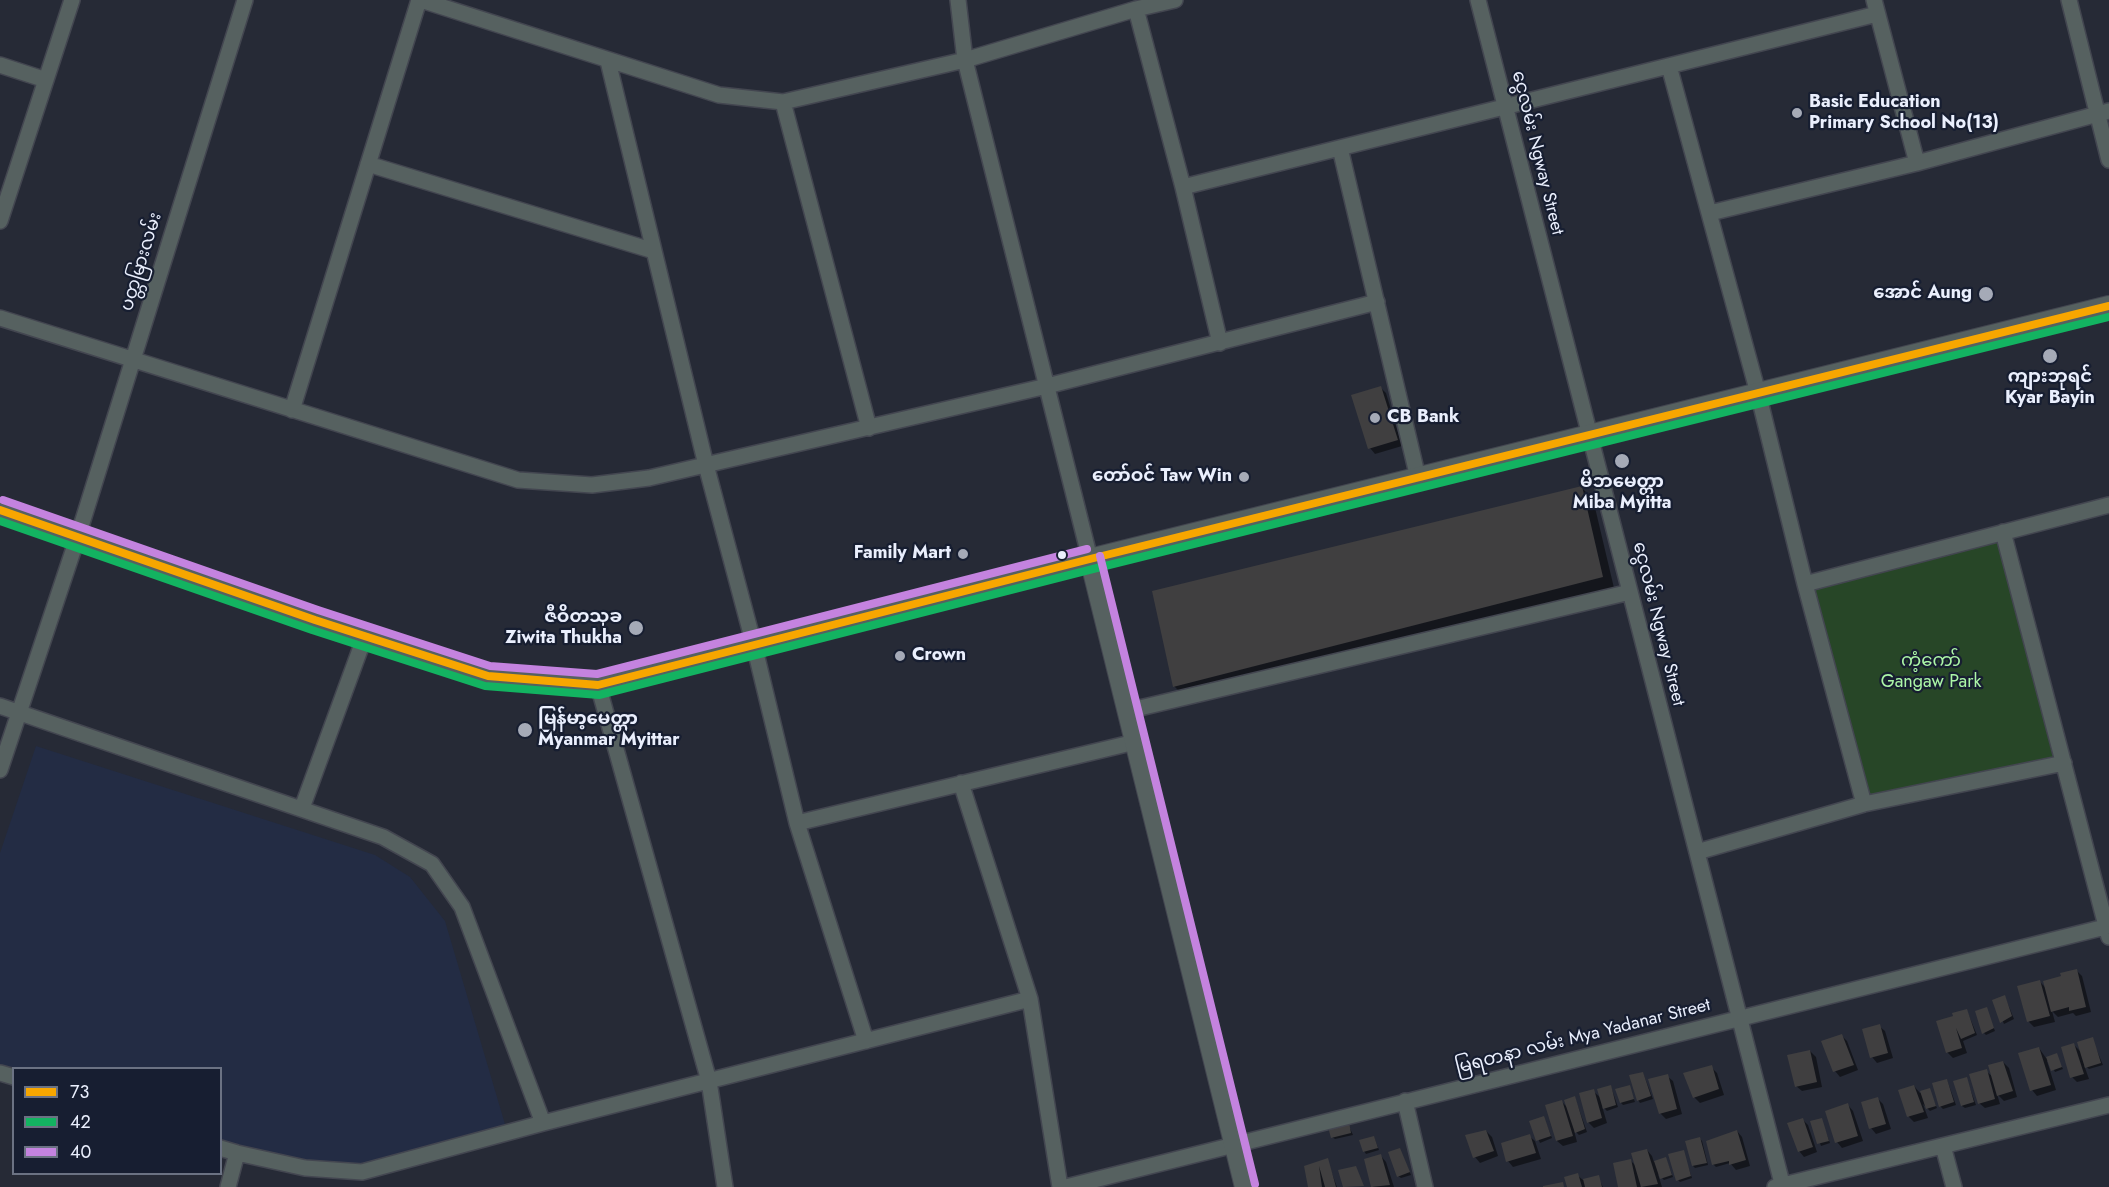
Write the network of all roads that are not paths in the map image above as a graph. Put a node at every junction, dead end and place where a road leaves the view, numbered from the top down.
1 (72, 0) edge
2 (245, 0) edge
3 (420, 0) edge
4 (958, 0) edge
5 (1175, 0) edge
6 (1478, 0) edge
7 (2069, 0) edge
8 (1875, 7) edge
9 (1136, 9) junction
10 (965, 60) junction
11 (608, 61) junction
12 (0, 65) edge
13 (1670, 66) junction
14 (46, 80) junction
15 (783, 102) junction
16 (1505, 106) junction
17 (2102, 112) edge
18 (1340, 148) junction
19 (2109, 160) edge
20 (1917, 163) junction
21 (368, 164) junction
22 (1182, 187) junction
23 (1710, 213) junction
24 (0, 221) edge
25 (654, 251) junction
26 (1377, 302) junction
27 (2109, 306) edge
28 (0, 318) edge
29 (1220, 343) junction
30 (132, 360) junction
31 (1047, 386) junction
32 (1758, 393) junction
33 (292, 410) junction
34 (869, 428) junction
35 (1590, 435) junction
36 (705, 465) junction
37 (1418, 478) junction
38 (2109, 505) edge
39 (0, 510) edge
40 (2003, 532) junction
41 (78, 536) junction
42 (1090, 559) junction
43 (1805, 584) junction
44 (1630, 592) junction
45 (365, 636) junction
46 (754, 645) junction
47 (598, 685) junction
48 (0, 705) edge
49 (1127, 711) junction
50 (18, 712) junction
51 (1135, 742) junction
52 (2064, 764) junction
53 (0, 770) edge
54 (961, 783) junction
55 (1864, 804) junction
56 (302, 808) junction
57 (797, 823) junction
58 (1697, 852) junction
59 (2108, 930) edge
60 (1030, 999) junction
61 (1740, 1018) junction
62 (866, 1041) junction
63 (709, 1081) junction
64 (1405, 1101) junction
65 (2109, 1105) edge
66 (543, 1123) junction
67 (1234, 1144) junction
68 (1943, 1146) junction
69 (222, 1149) edge
70 (237, 1154) junction
71 (1780, 1186) edge
72 (228, 1187) edge
73 (725, 1187) edge
74 (1060, 1187) edge
75 (1066, 1187) edge
76 (1245, 1187) edge
77 (1425, 1187) edge
78 (1954, 1187) edge

1 - 14 street
2 - 30 street, ပတ္တမြားလမ်း
3 - 11 street
3 - 21 street
4 - 10 street
5 - 9 street
6 - 16 street, ငွေလမ်း Ngway Street
7 - 17 street
8 - 13 street
8 - 20 street
9 - 10 street
9 - 22 street
10 - 15 street
10 - 31 street
11 - 15 street
11 - 25 street
12 - 14 street
13 - 16 street
13 - 23 street
14 - 24 street
15 - 34 street
16 - 18 street
16 - 35 street, ငွေလမ်း Ngway Street
17 - 19 street
17 - 20 street
18 - 22 street
18 - 26 street
20 - 23 street
21 - 25 street
21 - 33 street
22 - 29 street
23 - 32 street
25 - 36 street
26 - 29 street
26 - 37 street
27 - 32 street
28 - 30 street
29 - 31 street
30 - 33 street
30 - 41 street, ပတ္တမြားလမ်း
31 - 34 street
31 - 42 street
32 - 35 street
32 - 43 street
33 - 36 street
34 - 36 street
35 - 37 street
35 - 44 street, ငွေလမ်း Ngway Street
36 - 46 street
37 - 42 street
38 - 40 street
39 - 41 street
40 - 43 street
40 - 52 street
41 - 45 street
41 - 50 street, ပတ္တမြားလမ်း
42 - 46 street
42 - 49 street
43 - 55 street
44 - 49 street
44 - 58 street, ငွေလမ်း Ngway Street
45 - 47 street
45 - 56 street
46 - 47 street
46 - 57 street
47 - 63 street
48 - 50 street
49 - 51 street
50 - 53 street, ပတ္တမြားလမ်း
50 - 56 street
51 - 54 street
51 - 67 street
52 - 55 street
52 - 59 street
54 - 57 street
54 - 60 street
55 - 58 street
56 - 66 street
57 - 62 street
58 - 61 street, ငွေလမ်း Ngway Street
59 - 61 street, မြရတနာ လမ်း Mya Yadanar Street
60 - 62 street
60 - 74 street
61 - 64 street, မြရတနာ လမ်း Mya Yadanar Street
61 - 71 street, ငွေလမ်း Ngway Street
62 - 63 street
63 - 66 street
63 - 73 street
64 - 67 street, မြရတနာ လမ်း Mya Yadanar Street
64 - 77 street
65 - 68 street
66 - 70 street
67 - 75 street, မြရတနာ လမ်း Mya Yadanar Street
67 - 76 street
68 - 71 street
68 - 78 street
69 - 70 street
70 - 72 street

